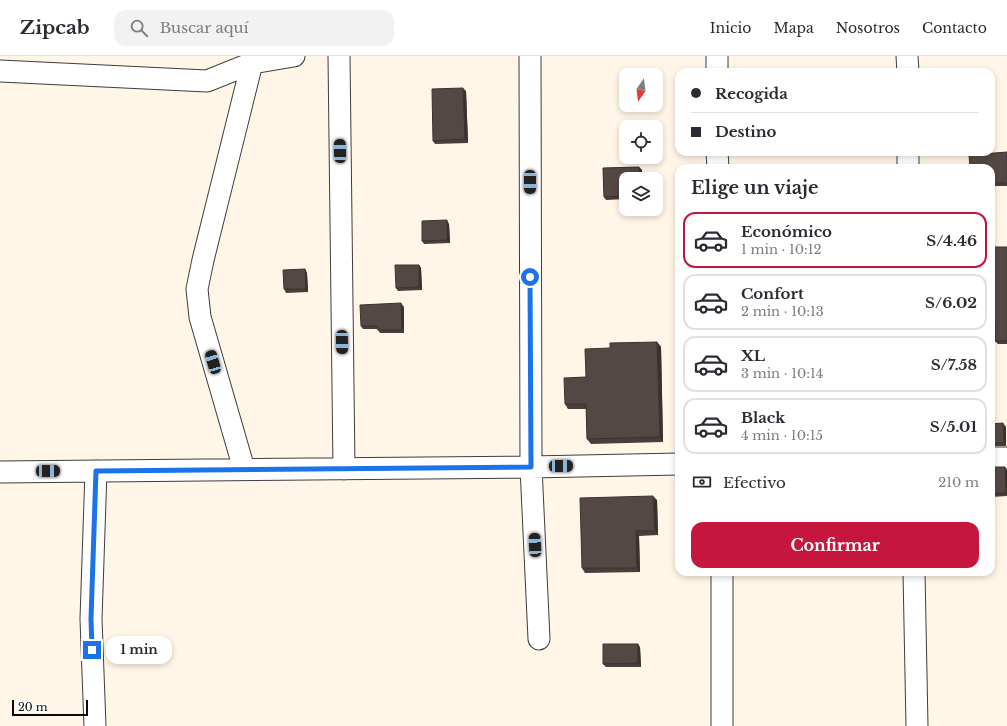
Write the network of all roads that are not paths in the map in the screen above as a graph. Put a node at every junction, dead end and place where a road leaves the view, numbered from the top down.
1 (294, 56) edge
2 (339, 56) edge
3 (530, 56) edge
4 (717, 56) edge
5 (907, 56) edge
6 (252, 63) junction
7 (12, 66) edge
8 (717, 68) edge
9 (908, 68) edge
10 (995, 458) edge
11 (1007, 458) edge
12 (675, 464) edge
13 (531, 467) junction
14 (244, 469) junction
15 (344, 469) junction
16 (96, 471) junction
17 (0, 472) edge
18 (722, 576) edge
19 (914, 576) edge
20 (539, 639) dead end
21 (95, 726) edge
22 (722, 726) edge
23 (917, 726) edge

1 - 6 street
2 - 15 street
3 - 13 street
4 - 8 street
5 - 9 street
6 - 7 street
6 - 14 street
10 - 11 street
12 - 13 street
13 - 15 street
13 - 20 street
14 - 15 street
14 - 16 street
16 - 17 street
16 - 21 street
18 - 22 street
19 - 23 street

